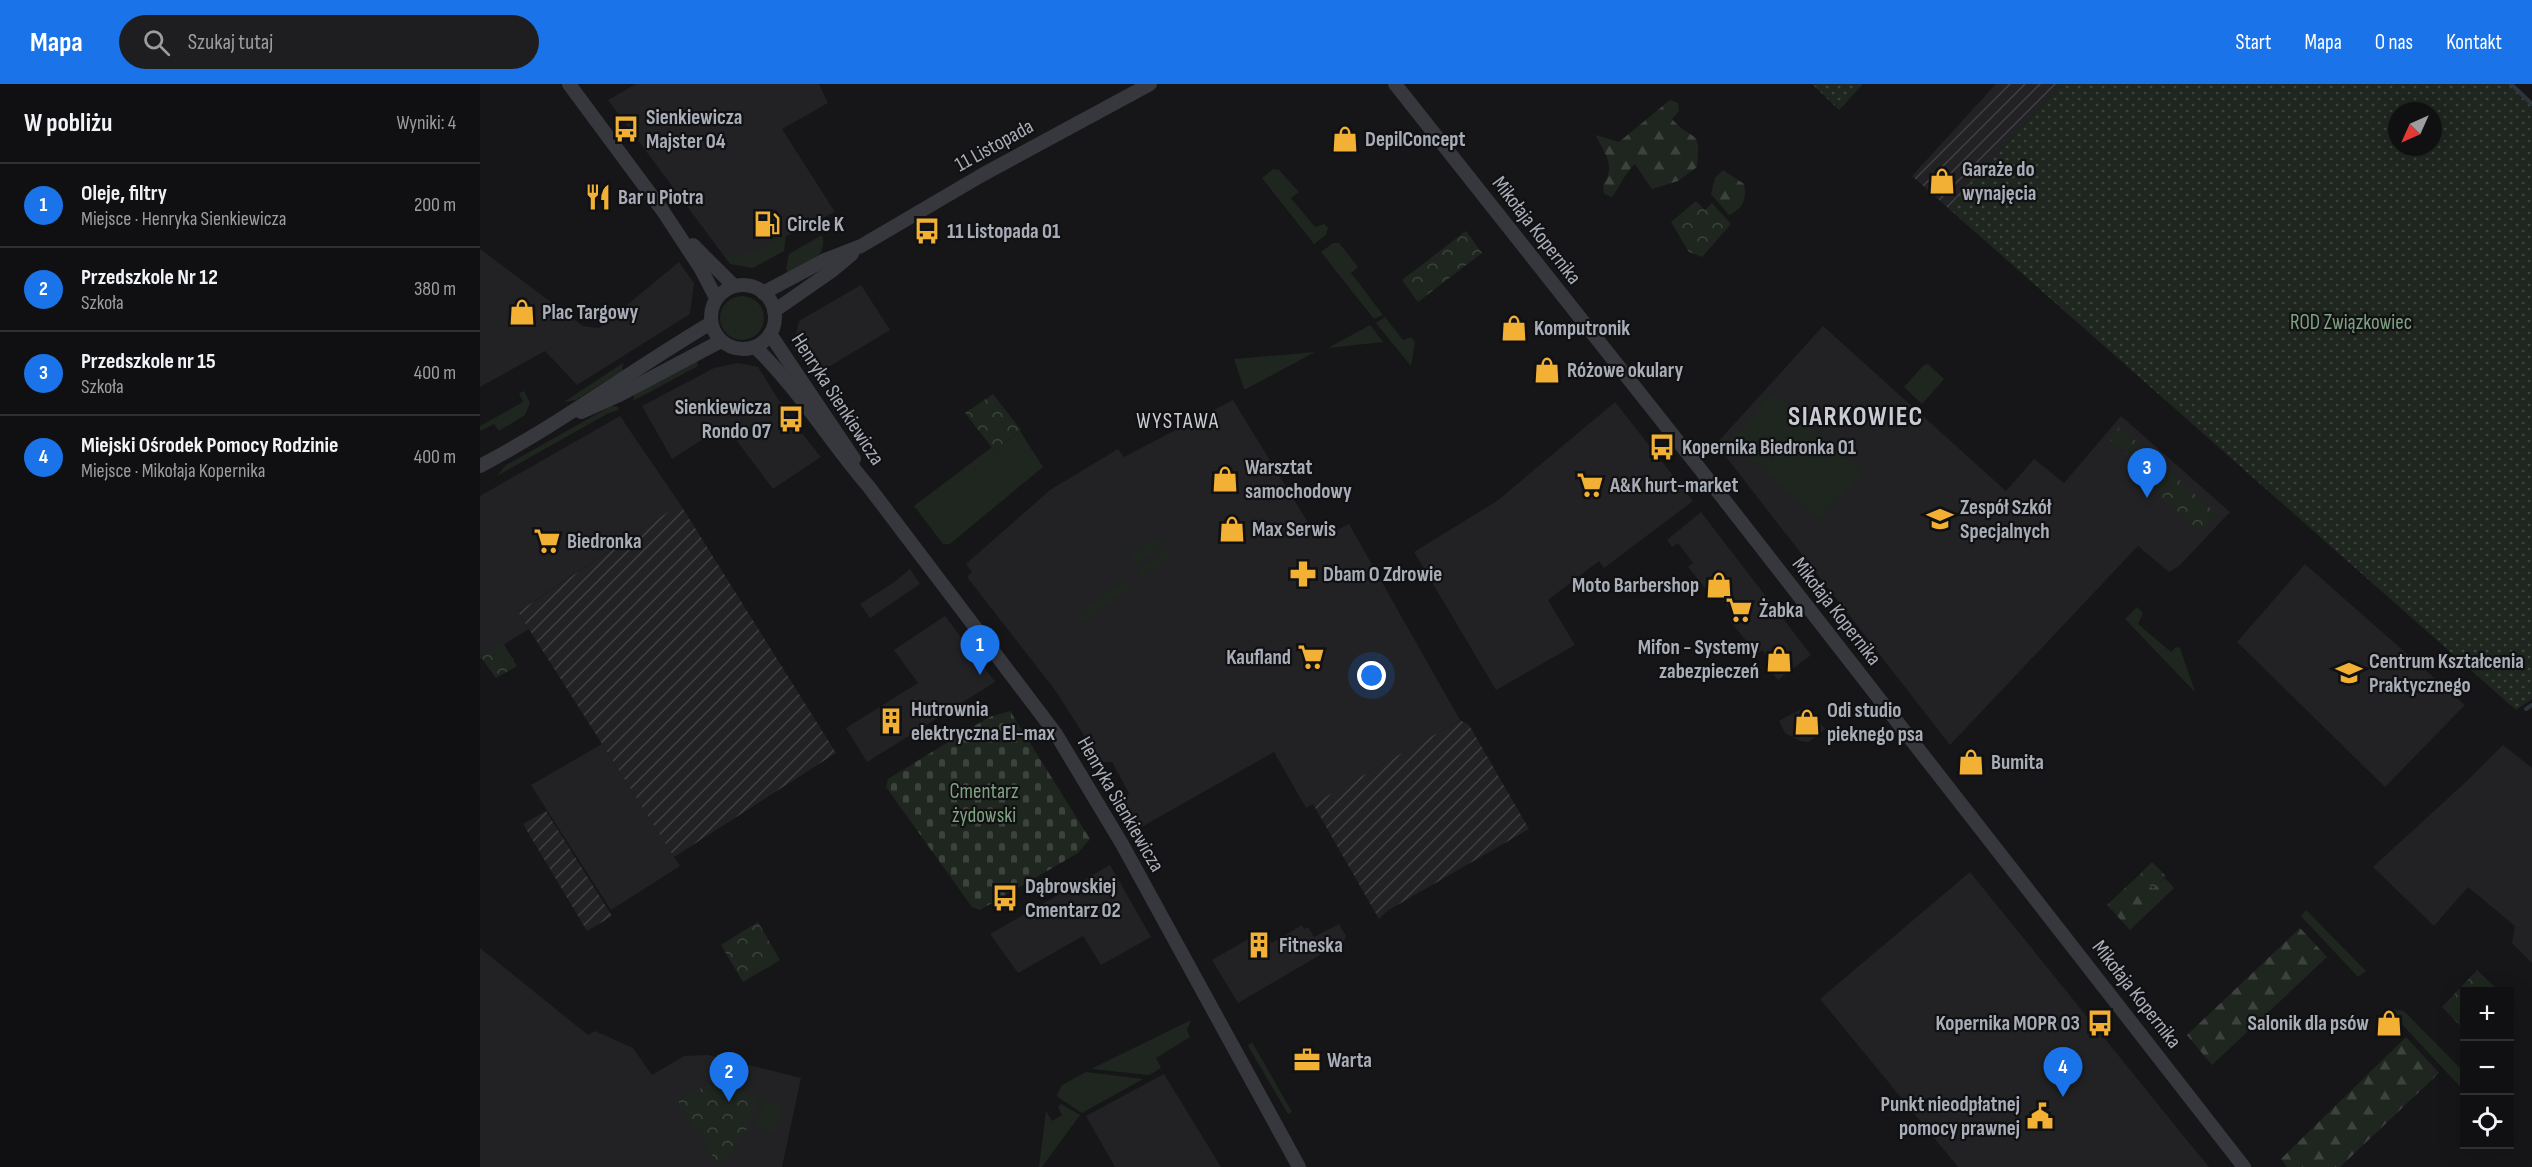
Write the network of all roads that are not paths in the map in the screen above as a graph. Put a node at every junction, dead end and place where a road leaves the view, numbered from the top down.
1 (569, 84) edge
2 (1150, 84) edge
3 (1395, 84) edge
4 (663, 211) junction
5 (861, 246) junction
6 (734, 286) junction
7 (764, 292) junction
8 (716, 298) junction
9 (774, 311) junction
10 (711, 323) junction
11 (770, 334) junction
12 (721, 341) junction
13 (755, 347) junction
14 (560, 421) junction
15 (480, 466) edge
16 (869, 487) junction
17 (1299, 1167) edge
18 (2244, 1167) edge

1 - 4 street
2 - 5 street, 11 Listopada
3 - 18 street, Mikołaja Kopernika
4 - 6 street
4 - 8 street
5 - 7 street, 11 Listopada
5 - 9 street, 11 Listopada
6 - 7 street
6 - 8 street
7 - 9 street
8 - 10 street
9 - 11 street
10 - 12 street
10 - 14 street
11 - 13 street
11 - 16 street, Henryka Sienkiewicza
12 - 13 street
12 - 14 street
13 - 16 street, Henryka Sienkiewicza
14 - 15 street
16 - 17 street, Henryka Sienkiewicza

